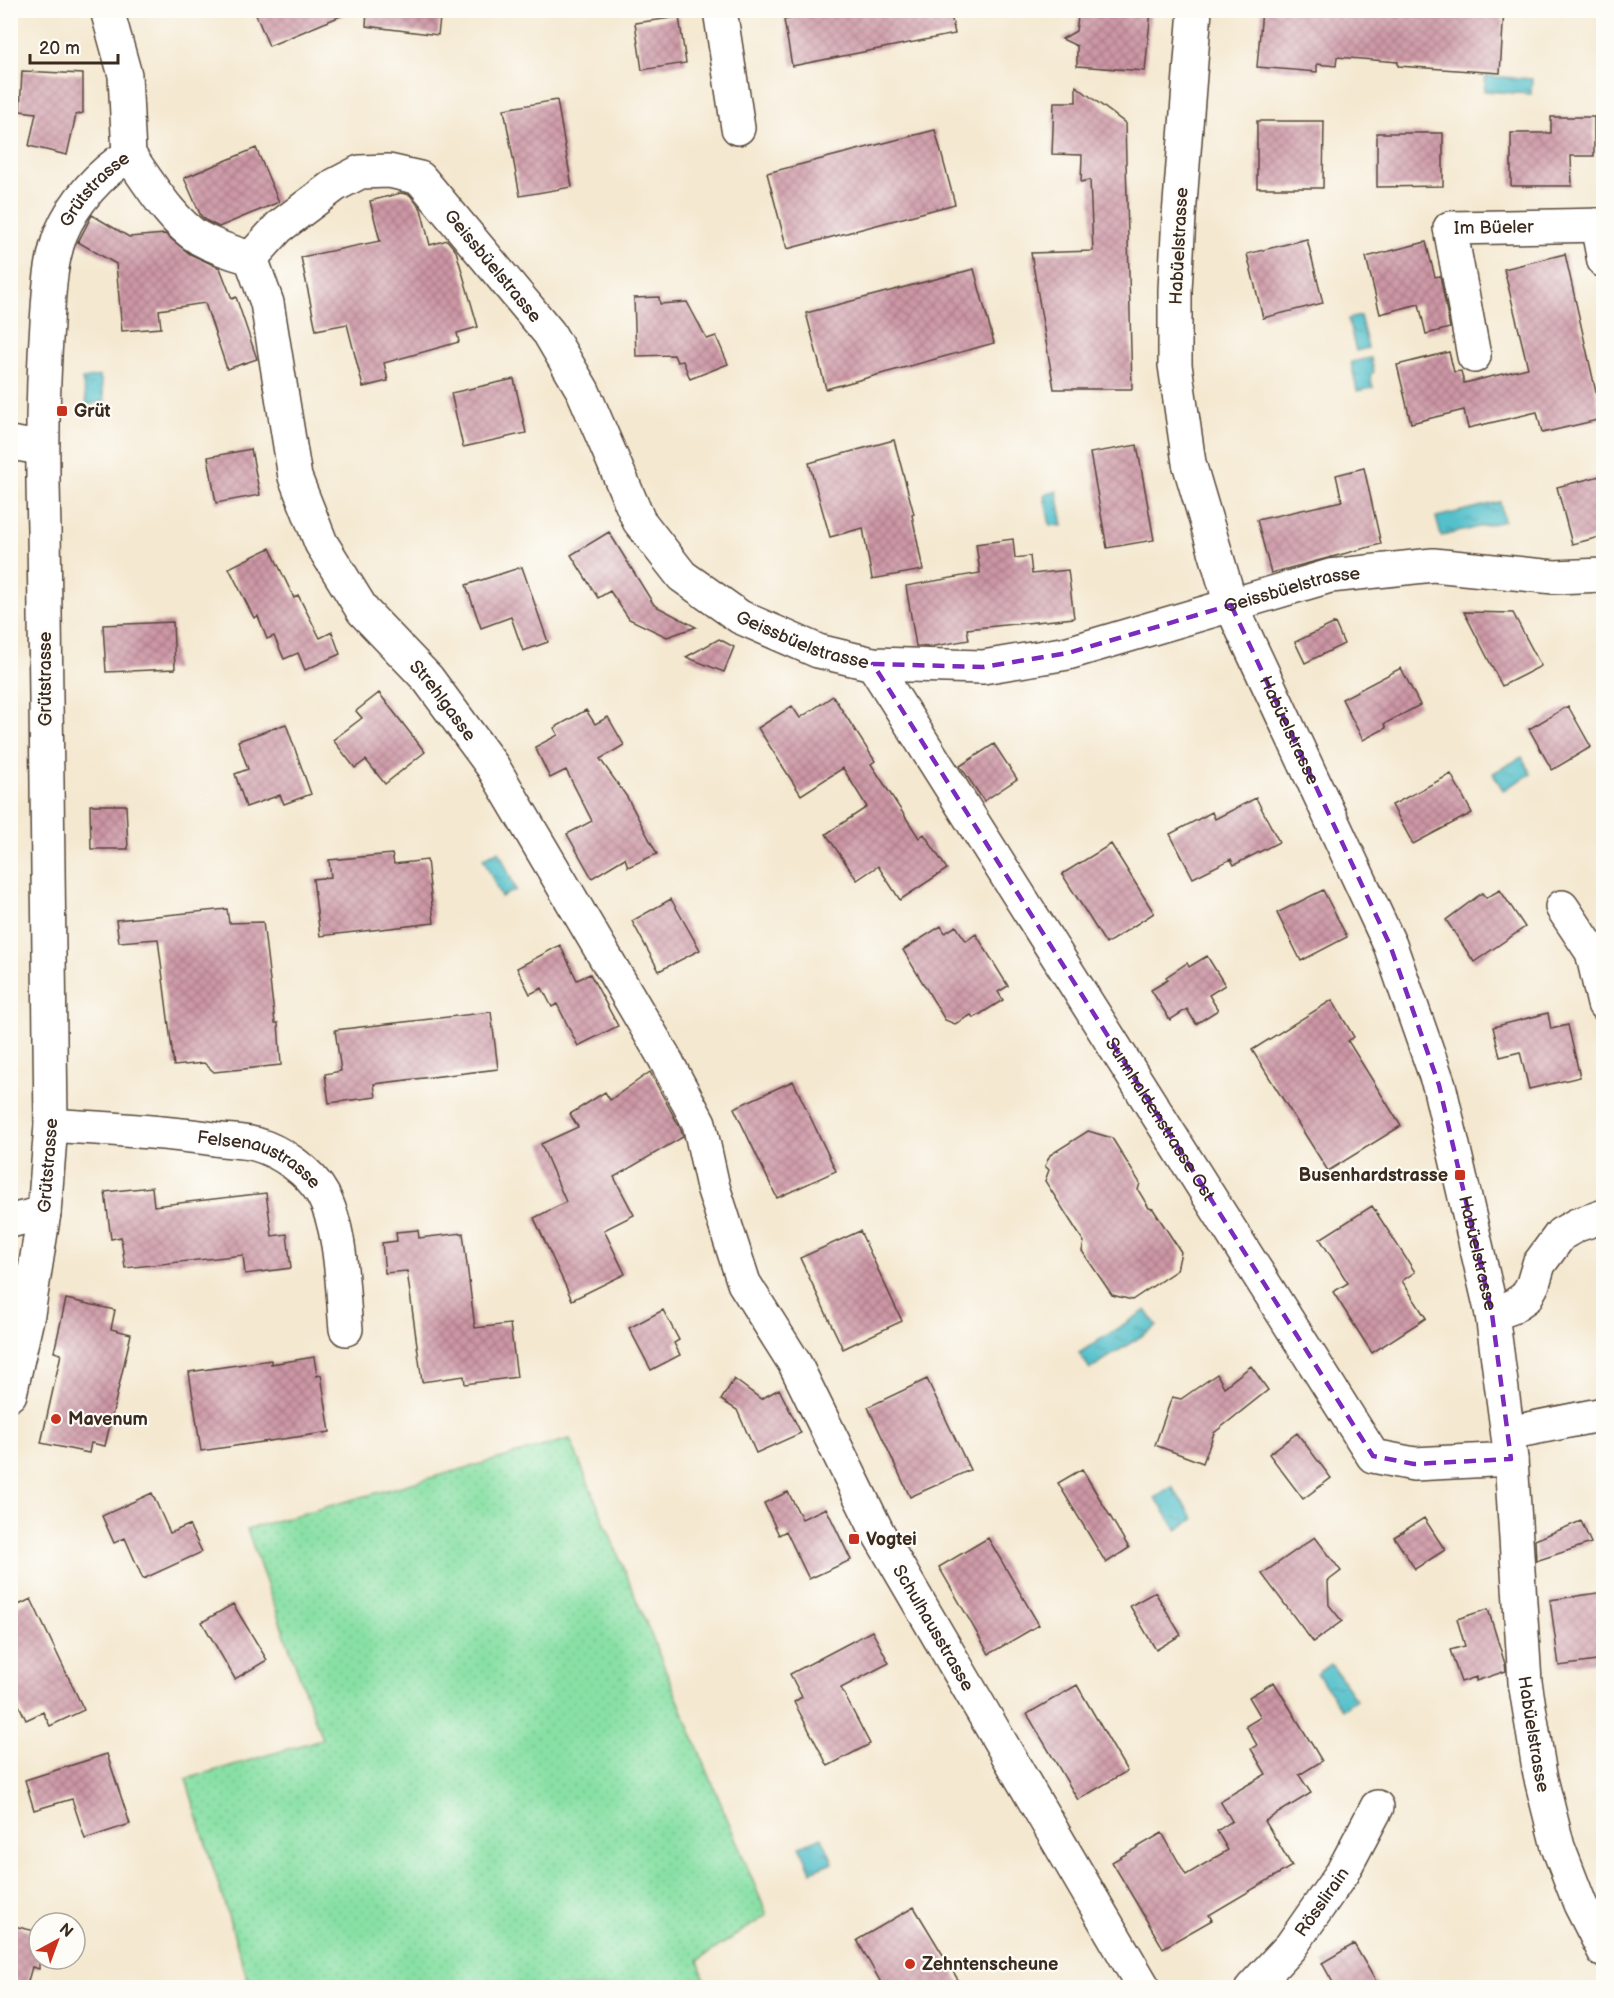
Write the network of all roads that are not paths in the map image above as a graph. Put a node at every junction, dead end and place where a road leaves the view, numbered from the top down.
1 (107, 10) edge
2 (720, 10) edge
3 (1195, 10) edge
4 (738, 128) dead end
5 (129, 155) junction
6 (1600, 225) edge
7 (251, 258) junction
8 (1604, 261) edge
9 (1474, 356) dead end
10 (26, 446) edge
11 (1604, 575) edge
12 (1231, 605) junction
13 (873, 664) junction
14 (1562, 907) dead end
15 (1604, 1004) edge
16 (699, 1123) joint
17 (51, 1125) junction
18 (44, 1213) junction
19 (1604, 1215) edge
20 (10, 1221) edge
21 (1492, 1314) junction
22 (346, 1329) dead end
23 (10, 1394) edge
24 (1604, 1414) edge
25 (1509, 1446) junction
26 (1377, 1807) dead end
27 (1604, 1951) edge
28 (1144, 1988) edge
29 (1252, 1988) edge

1 - 5 street
2 - 4 street
3 - 12 street, Habüelstrasse
5 - 7 street, Grütstrasse
5 - 10 street, Grütstrasse
6 - 8 street, Im Büeler
6 - 9 street, Im Büeler
7 - 13 street, Geissbüelstrasse
7 - 16 street, Strehlgasse
10 - 17 street, Grütstrasse
11 - 12 street, Geissbüelstrasse
12 - 13 street, Geissbüelstrasse
12 - 21 street, Habüelstrasse
13 - 25 street, Sunnhaldenstrasse Ost
14 - 15 street
16 - 28 street, Schulhausstrasse
17 - 18 street, Grütstrasse
17 - 22 street, Felsenaustrasse
18 - 20 street
18 - 23 street, Grütstrasse
19 - 21 street
21 - 25 street, Habüelstrasse
24 - 25 street
25 - 27 street, Habüelstrasse
26 - 29 street, Rösslirain

